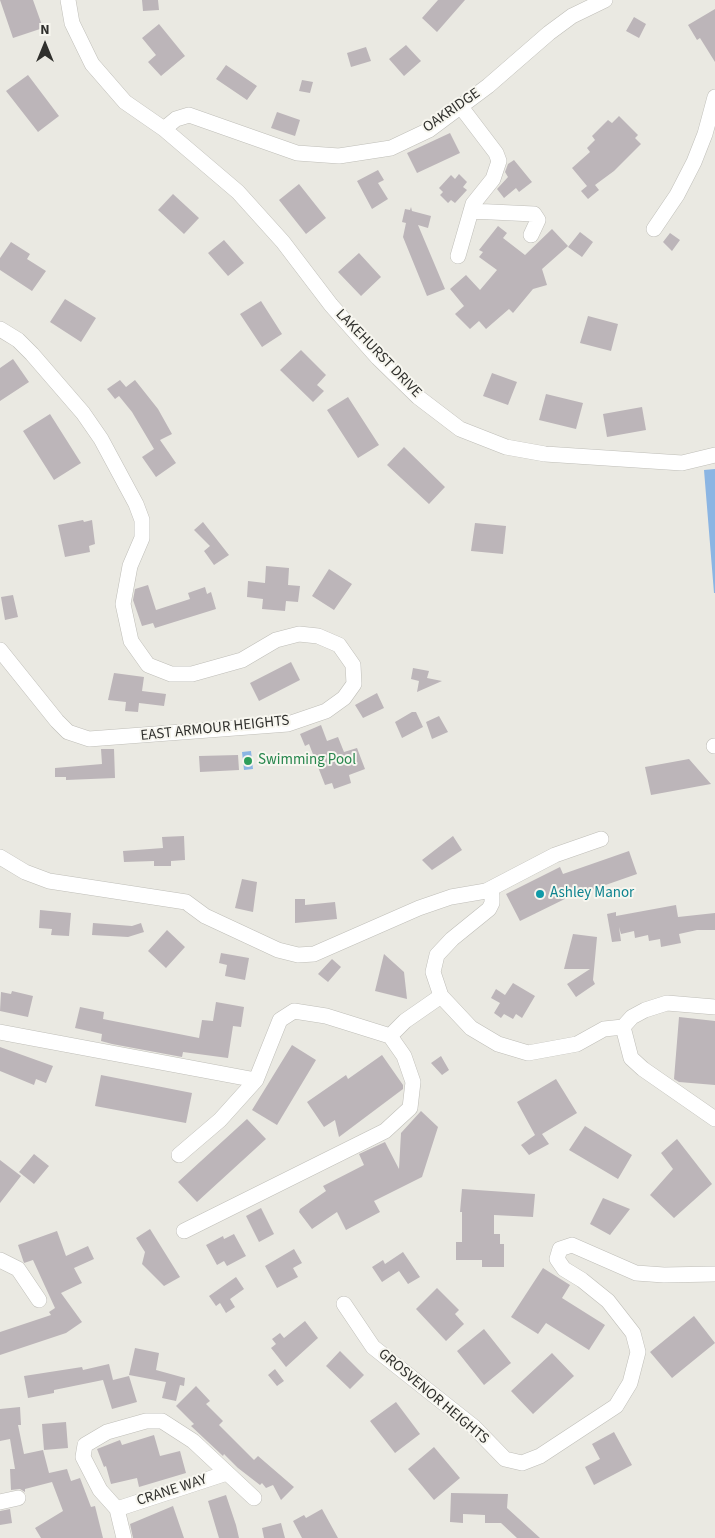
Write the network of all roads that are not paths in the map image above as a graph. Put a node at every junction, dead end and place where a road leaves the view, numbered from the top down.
1 (68, 0) edge
2 (605, 0) edge
3 (715, 97) edge
4 (460, 107) junction
5 (164, 128) junction
6 (471, 210) junction
7 (654, 229) dead end
8 (531, 235) dead end
9 (458, 256) dead end
10 (0, 329) edge
11 (715, 454) edge
12 (0, 650) edge
13 (601, 839) dead end
14 (0, 857) edge
15 (486, 891) junction
16 (440, 996) junction
17 (715, 1007) edge
18 (623, 1027) junction
19 (0, 1032) edge
20 (390, 1036) junction
21 (256, 1080) junction
22 (715, 1119) edge
23 (179, 1155) dead end
24 (184, 1231) dead end
25 (0, 1260) edge
26 (715, 1274) edge
27 (40, 1300) dead end
28 (344, 1304) dead end
29 (227, 1473) junction
30 (18, 1498) dead end
31 (254, 1498) dead end
32 (0, 1502) edge
33 (117, 1509) junction
34 (124, 1538) edge

1 - 5 street, LAKEHURST DRIVE
2 - 4 street, OAKRIDGE
3 - 7 street
4 - 5 street, OAKRIDGE
4 - 6 street
5 - 11 street, LAKEHURST DRIVE
6 - 8 street
6 - 9 street
10 - 12 street, EAST ARMOUR HEIGHTS
13 - 15 street
14 - 15 street
15 - 16 street
16 - 18 street
16 - 20 street
17 - 18 street
18 - 22 street
19 - 21 street
20 - 21 street
20 - 24 street
21 - 23 street
25 - 27 street
26 - 28 street, GROSVENOR HEIGHTS
29 - 31 street
29 - 33 street, CRANE WAY
29 - 33 street
30 - 32 street
33 - 34 street

